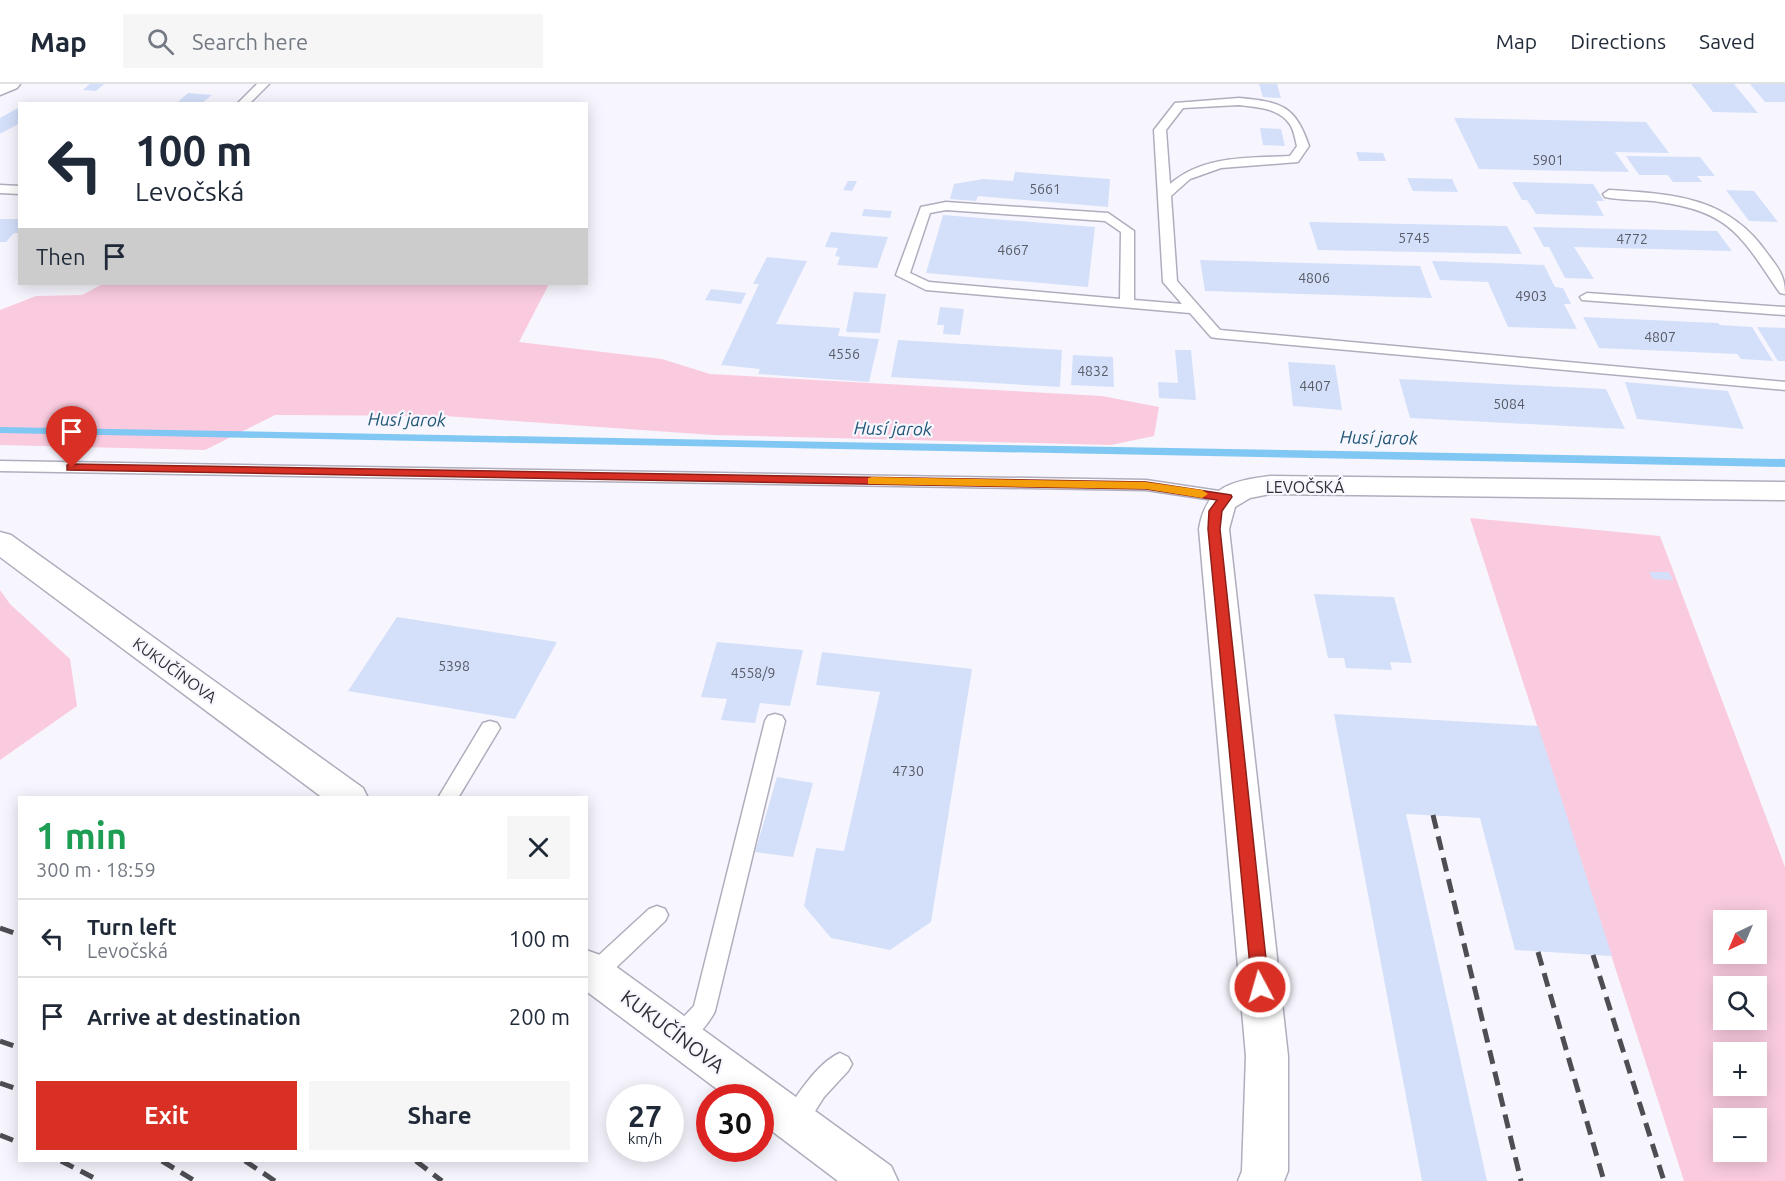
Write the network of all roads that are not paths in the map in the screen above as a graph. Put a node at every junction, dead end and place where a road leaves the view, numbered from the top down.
1 (10, 84) edge
2 (263, 84) edge
3 (0, 89) edge
4 (244, 102) edge
5 (0, 189) edge
6 (18, 190) edge
7 (1165, 194) junction
8 (1609, 194) dead end
9 (1785, 290) edge
10 (1587, 297) dead end
11 (1126, 303) junction
12 (1194, 309) junction
13 (1785, 311) edge
14 (1785, 386) edge
15 (0, 466) edge
16 (1785, 491) edge
17 (1226, 497) junction
18 (0, 542) edge
19 (775, 721) dead end
20 (490, 728) dead end
21 (347, 796) edge
22 (449, 796) edge
23 (657, 915) dead end
24 (591, 970) edge
25 (680, 1036) junction
26 (840, 1064) dead end
27 (794, 1122) junction
28 (875, 1181) edge
29 (1261, 1181) edge

1 - 3 street
2 - 4 lane
5 - 6 lane
7 - 7 lane
7 - 12 lane
8 - 9 lane
10 - 13 lane
11 - 11 lane
11 - 12 lane
12 - 14 lane
15 - 17 lane, LEVOČSKÁ
16 - 17 street, LEVOČSKÁ
17 - 29 street
18 - 21 street, KUKUČÍNOVA
19 - 25 lane
20 - 22 lane
23 - 24 lane
24 - 25 street, KUKUČÍNOVA
25 - 27 street, KUKUČÍNOVA
26 - 27 lane
27 - 28 street, KUKUČÍNOVA

